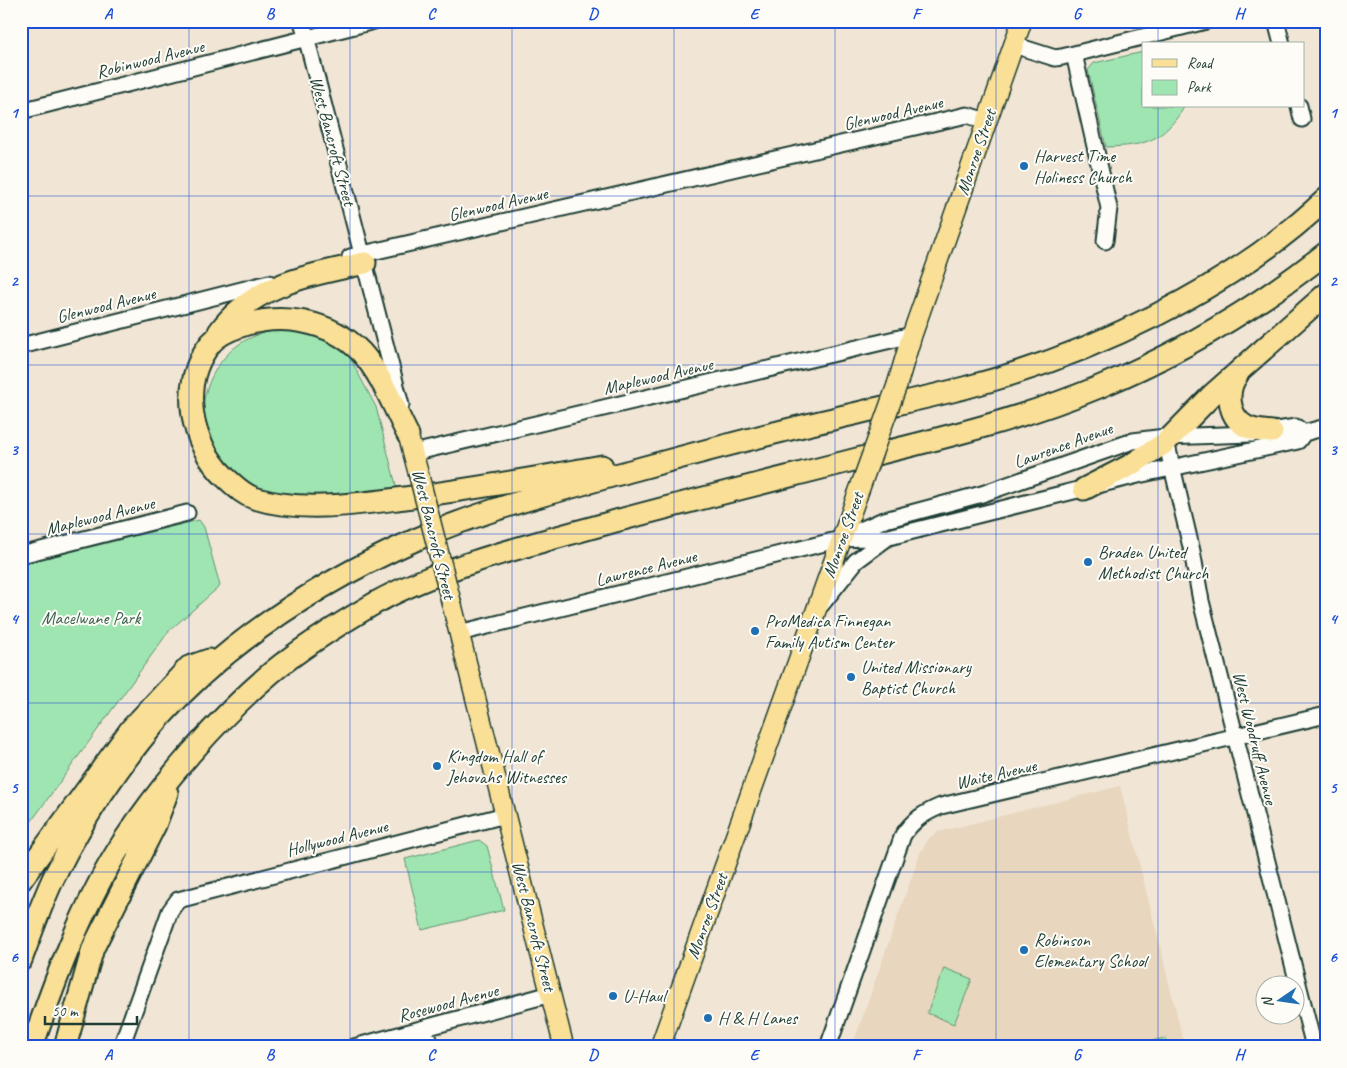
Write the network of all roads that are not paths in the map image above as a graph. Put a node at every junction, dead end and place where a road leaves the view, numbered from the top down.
1 (302, 21) edge
2 (374, 21) edge
3 (1022, 21) edge
4 (1206, 21) edge
5 (1276, 21) edge
6 (306, 39) junction
7 (1281, 42) edge
8 (1014, 45) junction
9 (1074, 54) junction
10 (21, 110) edge
11 (986, 121) junction
12 (1326, 199) edge
13 (1105, 241) dead end
14 (1326, 253) edge
15 (364, 259) junction
16 (1326, 294) edge
17 (912, 335) junction
18 (213, 341) junction
19 (21, 346) edge
20 (1242, 369) junction
21 (1326, 427) edge
22 (774, 432) junction
23 (1272, 432) junction
24 (1304, 433) junction
25 (1168, 438) junction
26 (411, 444) junction
27 (1172, 468) junction
28 (1084, 489) junction
29 (187, 513) dead end
30 (889, 537) junction
31 (841, 539) junction
32 (21, 555) edge
33 (814, 614) junction
34 (459, 633) junction
35 (233, 651) junction
36 (1326, 715) edge
37 (1236, 736) junction
38 (175, 774) junction
39 (505, 815) junction
40 (21, 880) edge
41 (21, 960) edge
42 (551, 994) junction
43 (426, 1029) junction
44 (32, 1047) edge
45 (66, 1047) edge
46 (121, 1047) edge
47 (354, 1047) edge
48 (431, 1047) edge
49 (564, 1047) edge
50 (660, 1047) edge
51 (828, 1047) edge
52 (1314, 1047) edge

1 - 6 street, West Bancroft Street
2 - 6 street, Robinwood Avenue
3 - 8 main road, Monroe Street
4 - 9 street
5 - 7 street
6 - 10 street, Robinwood Avenue
6 - 15 street, West Bancroft Street
8 - 9 street
8 - 11 main road, Monroe Street
9 - 13 street
11 - 15 street, Glenwood Avenue
11 - 17 main road, Monroe Street
12 - 22 highway
14 - 38 highway
15 - 18 highway
15 - 19 street, Glenwood Avenue
15 - 26 street, West Bancroft Street
16 - 20 highway
17 - 26 street, Maplewood Avenue
17 - 31 main road, Monroe Street, bridge
18 - 22 highway
18 - 26 highway
20 - 23 highway
20 - 25 highway
21 - 24 street, Lawrence Avenue
22 - 35 highway
23 - 24 street, Lawrence Avenue
23 - 25 street, Lawrence Avenue
24 - 27 street, Lawrence Avenue
25 - 27 street, West Woodruff Avenue
25 - 28 highway
25 - 31 street, Lawrence Avenue
26 - 34 main road, West Bancroft Street, bridge
27 - 28 street, Lawrence Avenue
27 - 37 street, West Woodruff Avenue
28 - 30 street, Lawrence Avenue
29 - 32 street, Maplewood Avenue
30 - 31 street, Lawrence Avenue
30 - 33 street
31 - 33 main road, Monroe Street
31 - 34 street, Lawrence Avenue
33 - 50 main road, Monroe Street
34 - 39 main road, West Bancroft Street
35 - 40 highway
35 - 41 highway
36 - 37 street, Waite Avenue
37 - 51 street, Waite Avenue
37 - 52 street, West Woodruff Avenue
38 - 44 highway
38 - 45 highway
39 - 42 main road, West Bancroft Street
39 - 46 street, Hollywood Avenue
42 - 43 street, Rosewood Avenue
42 - 49 main road, West Bancroft Street
43 - 47 street, Rosewood Avenue
43 - 48 street

